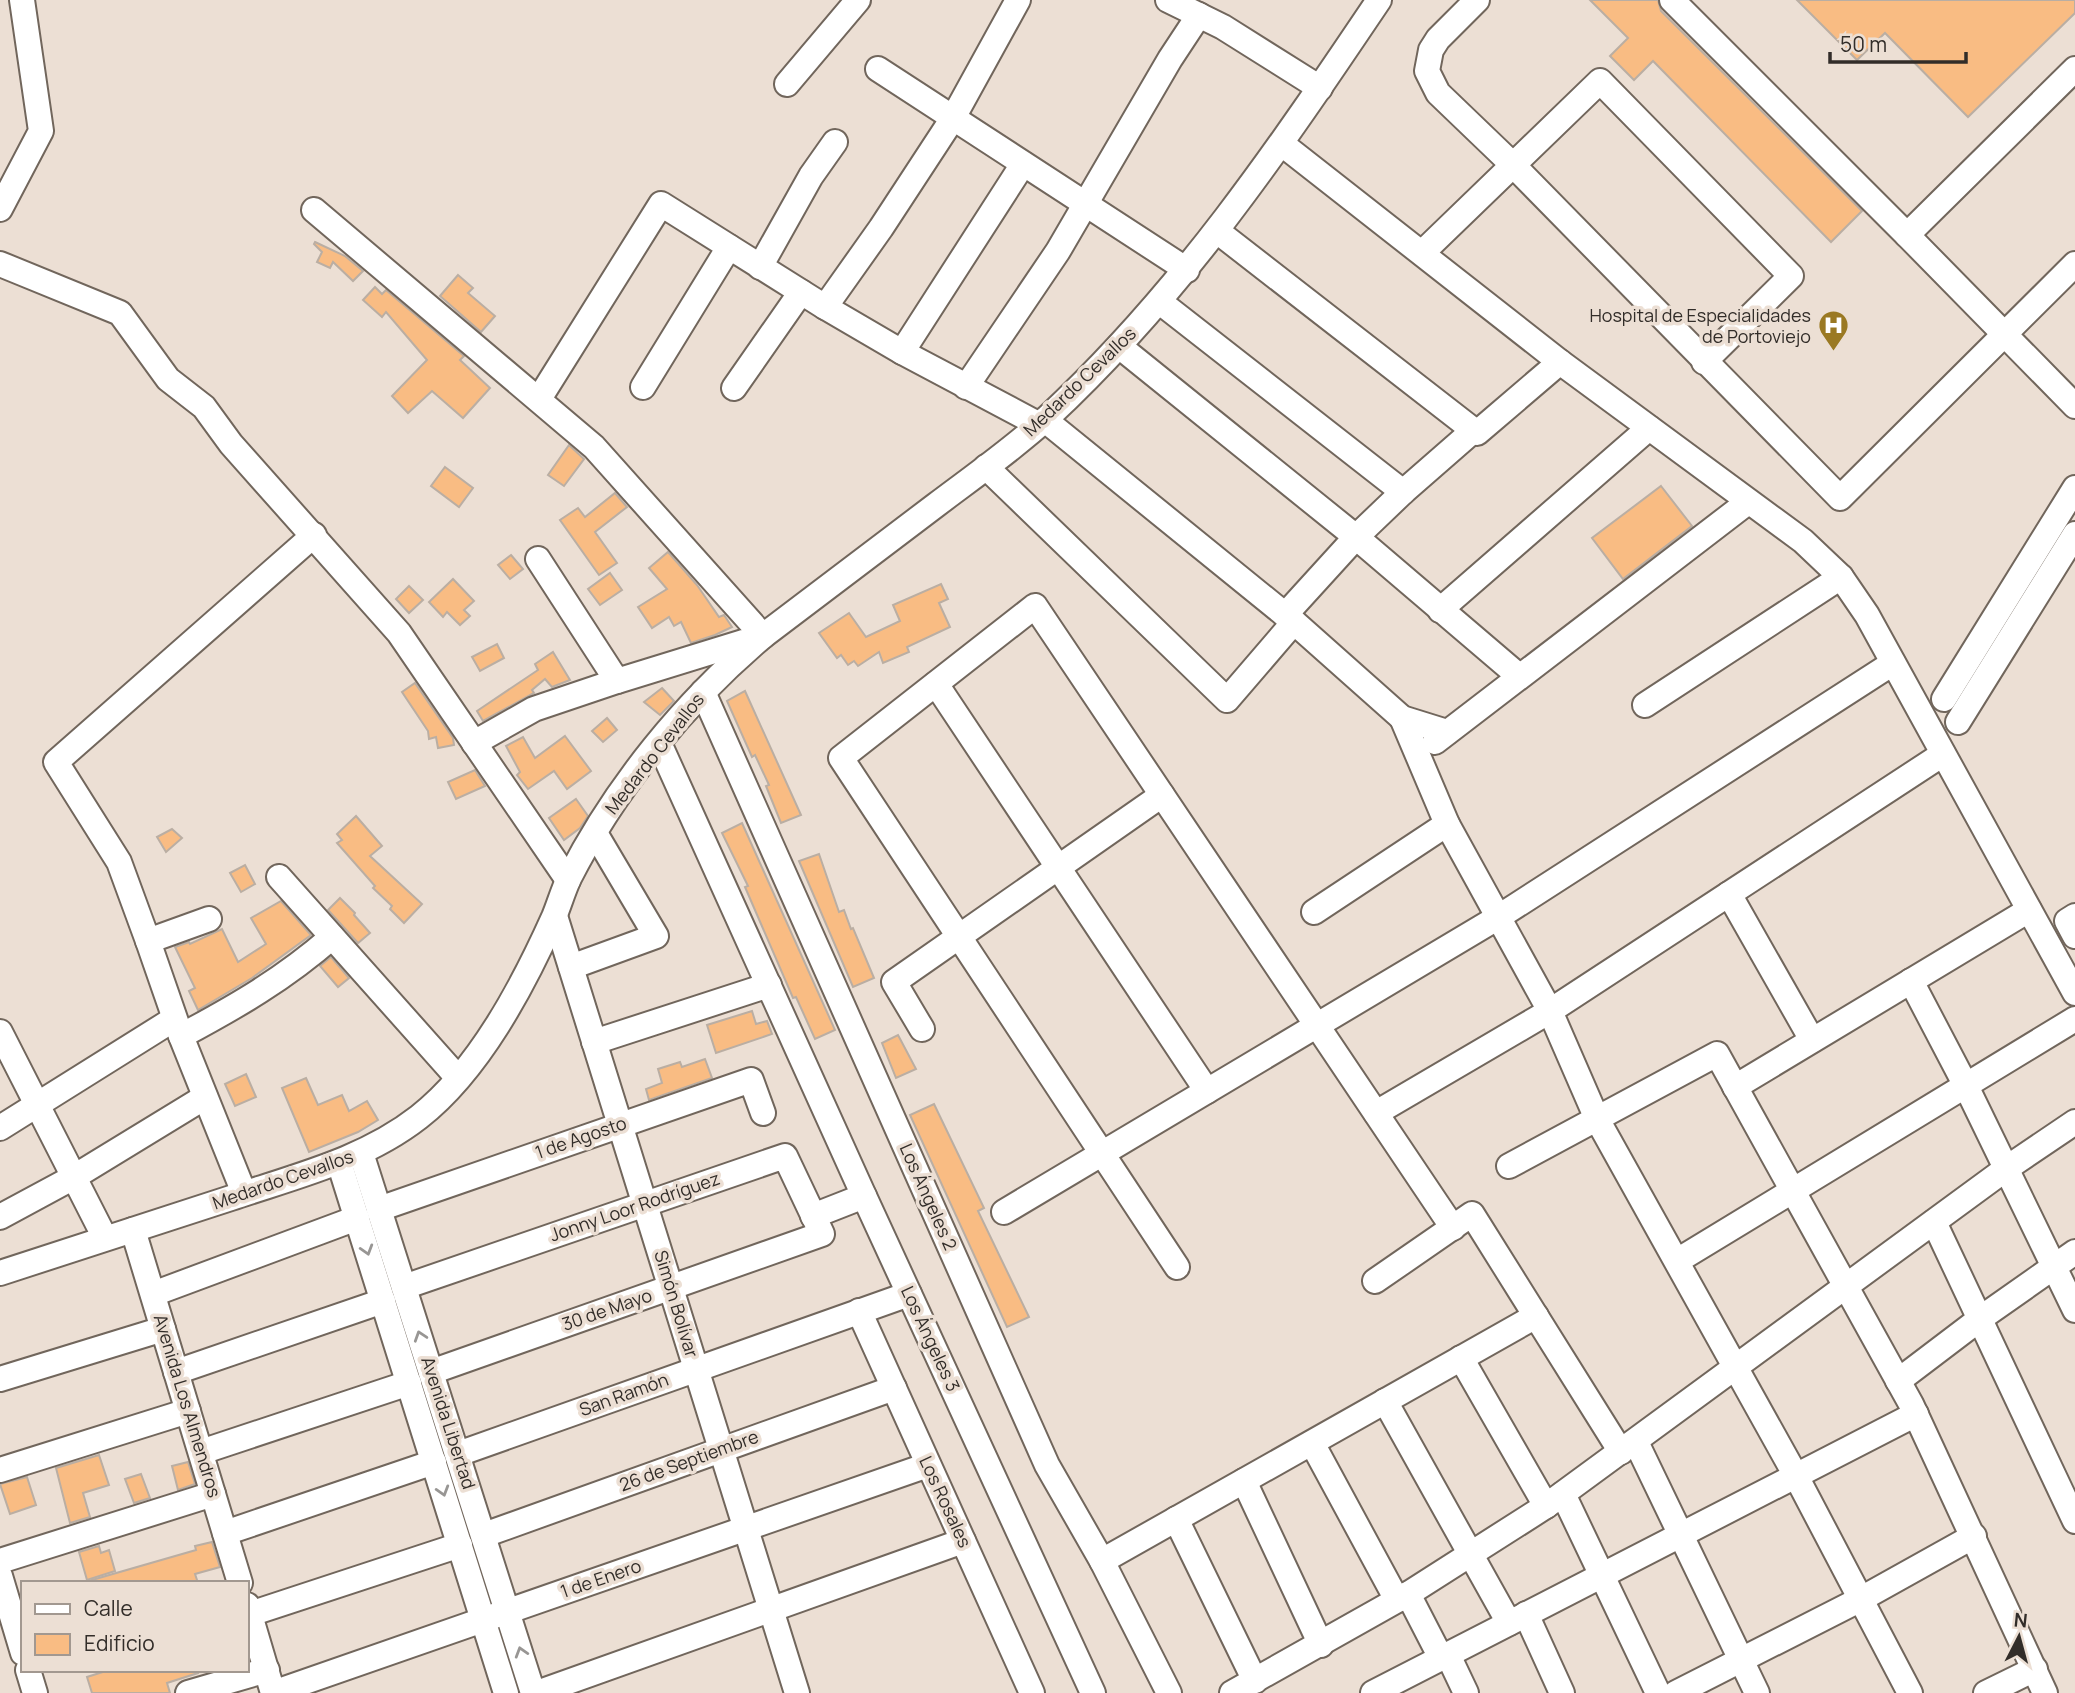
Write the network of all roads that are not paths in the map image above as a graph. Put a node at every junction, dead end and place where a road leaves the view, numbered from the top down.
1 (22, 0) edge
2 (858, 0) edge
3 (1018, 0) edge
4 (1379, 0) edge
5 (1477, 0) edge
6 (1672, 0) edge
7 (1171, 1) edge
8 (1199, 15) junction
9 (878, 69) dead end
10 (2075, 69) edge
11 (787, 84) dead end
12 (1320, 88) junction
13 (953, 118) junction
14 (835, 142) dead end
15 (1282, 144) junction
16 (1023, 164) junction
17 (1513, 165) junction
18 (1086, 204) junction
19 (0, 209) edge
20 (314, 210) dead end
21 (1217, 231) junction
22 (1907, 235) junction
23 (729, 247) junction
24 (1422, 253) junction
25 (0, 264) edge
26 (2075, 264) edge
27 (760, 267) junction
28 (1187, 270) junction
29 (801, 292) junction
30 (1160, 302) junction
31 (825, 307) junction
32 (2005, 335) junction
33 (1119, 346) junction
34 (902, 352) junction
35 (1560, 362) junction
36 (1704, 362) junction
37 (643, 387) dead end
38 (966, 387) junction
39 (734, 388) dead end
40 (539, 399) junction
41 (2075, 406) edge
42 (1041, 422) junction
43 (1649, 428) junction
44 (1474, 430) junction
45 (986, 467) junction
46 (2075, 488) edge
47 (1403, 492) junction
48 (1748, 502) junction
49 (2075, 534) edge
50 (314, 535) junction
51 (1356, 537) junction
52 (538, 559) dead end
53 (1841, 577) junction
54 (1440, 610) junction
55 (1289, 618) junction
56 (763, 636) junction
57 (1893, 663) junction
58 (1518, 676) junction
59 (617, 681) junction
60 (936, 684) junction
61 (703, 692) junction
62 (1944, 699) dead end
63 (1645, 705) dead end
64 (1402, 718) junction
65 (1958, 722) dead end
66 (1447, 732) junction
67 (474, 743) junction
68 (659, 743) junction
69 (1943, 754) junction
70 (1418, 755) junction
71 (1162, 795) junction
72 (1447, 824) junction
73 (595, 833) junction
74 (1059, 868) junction
75 (279, 877) dead end
76 (568, 880) junction
77 (1729, 894) junction
78 (2029, 910) junction
79 (1314, 912) dead end
80 (555, 916) junction
81 (2075, 916) edge
82 (1497, 918) junction
83 (209, 919) dead end
84 (2075, 936) edge
85 (332, 937) junction
86 (959, 937) junction
87 (148, 940) junction
88 (570, 967) junction
89 (1911, 981) junction
90 (769, 985) junction
91 (2075, 993) edge
92 (1550, 1011) junction
93 (2075, 1019) edge
94 (177, 1027) junction
95 (922, 1029) dead end
96 (1, 1036) edge
97 (1812, 1040) junction
98 (594, 1042) junction
99 (458, 1078) junction
100 (1966, 1086) junction
101 (1735, 1087) junction
102 (1208, 1091) junction
103 (205, 1097) junction
104 (38, 1106) junction
105 (763, 1113) dead end
106 (1376, 1113) junction
107 (1597, 1119) junction
108 (2075, 1122) edge
109 (620, 1124) junction
110 (0, 1128) edge
111 (1102, 1154) junction
112 (350, 1158) junction
113 (1509, 1166) dead end
114 (2007, 1168) junction
115 (74, 1177) junction
116 (1793, 1191) junction
117 (244, 1194) junction
118 (864, 1196) junction
119 (644, 1203) junction
120 (1004, 1212) dead end
121 (368, 1214) junction
122 (0, 1217) edge
123 (1934, 1222) junction
124 (817, 1225) junction
125 (1453, 1228) junction
126 (133, 1230) junction
127 (105, 1238) junction
128 (2075, 1252) edge
129 (1676, 1262) junction
130 (2054, 1266) junction
131 (1177, 1267) dead end
132 (0, 1273) edge
133 (1375, 1281) dead end
134 (404, 1287) junction
135 (671, 1287) junction
136 (1846, 1287) junction
137 (153, 1294) junction
138 (909, 1294) junction
139 (383, 1301) junction
140 (2075, 1310) edge
141 (859, 1311) junction
142 (1536, 1316) junction
143 (1981, 1318) junction
144 (163, 1329) junction
145 (1461, 1358) junction
146 (1736, 1368) junction
147 (696, 1369) junction
148 (176, 1372) junction
149 (431, 1372) junction
150 (0, 1379) edge
151 (1898, 1381) junction
152 (409, 1383) junction
153 (894, 1388) junction
154 (1385, 1401) junction
155 (188, 1411) junction
156 (1916, 1414) junction
157 (1312, 1443) junction
158 (1629, 1447) junction
159 (721, 1450) junction
160 (201, 1452) junction
161 (458, 1454) junction
162 (434, 1462) junction
163 (928, 1465) junction
164 (0, 1470) edge
165 (1796, 1476) junction
166 (1244, 1481) junction
167 (213, 1494) junction
168 (1555, 1500) junction
169 (1176, 1519) junction
170 (2075, 1521) edge
171 (746, 1528) junction
172 (225, 1533) junction
173 (484, 1535) junction
174 (1681, 1535) junction
175 (1974, 1536) junction
176 (963, 1541) junction
177 (460, 1545) junction
178 (1472, 1554) junction
179 (1110, 1557) junction
180 (0, 1561) edge
181 (1602, 1575) junction
182 (0, 1576) edge
183 (232, 1581) edge
184 (1403, 1597) junction
185 (1861, 1599) junction
186 (248, 1610) edge
187 (508, 1611) junction
188 (772, 1611) junction
189 (1518, 1619) junction
190 (483, 1620) junction
191 (1321, 1645) junction
192 (16, 1648) edge
193 (1444, 1656) junction
194 (1741, 1660) junction
195 (2035, 1669) junction
196 (29, 1672) edge
197 (270, 1682) edge
198 (1266, 1683) edge
199 (35, 1693) edge
200 (188, 1693) edge
201 (506, 1693) edge
202 (535, 1693) edge
203 (797, 1693) edge
204 (1032, 1693) edge
205 (1093, 1693) edge
206 (1170, 1693) edge
207 (1231, 1693) edge
208 (1373, 1693) edge
209 (1466, 1693) edge
210 (1562, 1693) edge
211 (1658, 1693) edge
212 (1676, 1693) edge
213 (1757, 1693) edge
214 (1910, 1693) edge
215 (1986, 1693) edge
216 (2045, 1693) edge

1 - 19 street
2 - 11 street
3 - 13 street
4 - 12 street, Medardo Cevallos
5 - 17 street
6 - 22 street
7 - 8 street
8 - 12 street
8 - 18 street
9 - 13 street
10 - 22 street
12 - 15 street, Medardo Cevallos
13 - 16 street
13 - 31 street
14 - 27 street
15 - 21 street, Medardo Cevallos
15 - 24 street
16 - 18 street
16 - 34 street
17 - 24 street
17 - 36 street
17 - 36 street
18 - 28 street
18 - 38 street
20 - 40 street
21 - 28 street, Medardo Cevallos
21 - 44 street
22 - 32 street
23 - 27 street
23 - 37 street
23 - 40 street
24 - 35 street
25 - 50 street
26 - 32 street
27 - 29 street
28 - 30 street, Medardo Cevallos
29 - 31 street
29 - 39 street
30 - 33 street, Medardo Cevallos
30 - 47 street
31 - 34 street
32 - 36 street
32 - 41 street
33 - 42 street, Medardo Cevallos
33 - 51 street
34 - 38 street
35 - 43 street
35 - 44 street
38 - 42 street
40 - 56 street
42 - 45 street, Medardo Cevallos
42 - 55 street
43 - 48 street
43 - 54 street
44 - 47 street
45 - 55 street
45 - 56 street, Medardo Cevallos
46 - 62 street
47 - 51 street
48 - 53 street
48 - 58 street
49 - 65 street
50 - 67 street
50 - 87 street
51 - 54 street
51 - 55 street
52 - 59 street
53 - 57 street
53 - 63 street
54 - 58 street
55 - 64 street
56 - 59 street
56 - 61 street, Medardo Cevallos
57 - 69 street
57 - 82 street
58 - 66 street
59 - 67 street
60 - 71 street
60 - 74 street
60 - 86 street
61 - 68 street, Medardo Cevallos
61 - 179 street, Los Ángeles 2
64 - 66 street
64 - 70 street
66 - 70 street
67 - 76 street
68 - 73 street, Medardo Cevallos
68 - 90 street, Los Ángeles 3
69 - 77 street
69 - 78 street
70 - 72 street
71 - 74 street
71 - 106 street
72 - 79 street
72 - 82 street
73 - 76 street, Medardo Cevallos
73 - 88 street
74 - 86 street
74 - 102 street
75 - 85 street
76 - 80 street, Medardo Cevallos
77 - 92 street
77 - 97 street
78 - 89 street
78 - 91 street
80 - 88 street, Simón Bolívar
80 - 99 street, Medardo Cevallos
81 - 84 street
82 - 92 street
82 - 102 street
83 - 87 street
85 - 94 street
85 - 99 street
86 - 95 street
86 - 111 street
87 - 94 street
88 - 98 street, Simón Bolívar
89 - 97 street
89 - 100 street
90 - 98 street
90 - 118 street, Los Ángeles 3
92 - 106 street
92 - 107 street
93 - 100 street
94 - 103 street
94 - 104 street
96 - 104 street
97 - 101 street
98 - 109 street, Simón Bolívar
99 - 112 street, Medardo Cevallos
100 - 114 street
100 - 116 street
101 - 107 street
101 - 116 street
102 - 111 street
103 - 115 street
103 - 117 street
104 - 110 street
104 - 115 street
105 - 109 street, 1 de Agosto
106 - 125 street
107 - 113 street
107 - 129 street
108 - 114 street
109 - 119 street, Simón Bolívar
109 - 121 street, 1 de Agosto
111 - 120 street
111 - 131 street
112 - 117 street, Medardo Cevallos
112 - 121 street, Avenida Libertad
114 - 123 street
114 - 130 street
115 - 122 street
115 - 127 street
116 - 129 street
116 - 136 street
117 - 126 street, Medardo Cevallos
118 - 124 street, 30 de Mayo
118 - 138 street, Los Ángeles 3
119 - 124 street, Jonny Loor Rodríguez
119 - 134 street, Jonny Loor Rodríguez
119 - 135 street, Simón Bolívar
121 - 134 street, Avenida Libertad
121 - 137 street, 1 de Agosto
121 -> 139 street, Avenida Libertad
123 - 136 street
123 - 143 street
124 - 135 street, 30 de Mayo
125 - 133 street
125 - 142 street
126 - 127 street, Medardo Cevallos
126 - 137 street, Avenida Los Almendros
127 - 132 street, Medardo Cevallos
128 - 130 street
129 - 146 street
130 - 140 street
130 - 143 street
149 -> 134 street, Avenida Libertad
135 - 147 street, Simón Bolívar
135 - 149 street, 30 de Mayo
136 - 146 street
136 - 151 street
137 - 144 street, Avenida Los Almendros
138 - 141 street, San Ramón
138 - 205 street, Los Ángeles 3
139 - 148 street
139 - 152 street, Avenida Libertad
141 - 147 street, San Ramón
141 - 153 street, Los Rosales
142 - 145 street
142 - 158 street
143 - 151 street
143 - 170 street
144 - 148 street, Avenida Los Almendros
144 - 150 street
145 - 154 street
145 - 168 street
146 - 158 street
146 - 165 street
147 - 159 street, Simón Bolívar
147 - 161 street, San Ramón
148 - 155 street, Avenida Los Almendros
149 - 161 street, Avenida Libertad
151 - 156 street
152 - 160 street
152 - 162 street, Avenida Libertad
153 - 159 street, 26 de Septiembre
153 - 163 street, Los Rosales
154 - 157 street
154 - 178 street
155 - 160 street, Avenida Los Almendros
155 - 164 street
156 - 165 street
156 - 175 street
157 - 166 street
157 - 184 street
158 - 168 street
158 - 174 street
159 - 171 street, Simón Bolívar
159 - 173 street, 26 de Septiembre
160 - 167 street, Avenida Los Almendros
161 - 173 street, Avenida Libertad
162 - 172 street
162 -> 177 street, Avenida Libertad
163 - 171 street, 1 de Enero
163 - 176 street, Los Rosales
165 - 174 street
165 - 185 street
166 - 169 street
166 - 191 street
167 - 172 street, Avenida Los Almendros
167 - 180 street
168 - 178 street
168 - 181 street
169 - 179 street
169 - 198 street
171 - 187 street, 1 de Enero
171 - 188 street, Simón Bolívar
172 - 183 street, Avenida Los Almendros
173 - 187 street, Avenida Libertad
174 - 181 street
174 - 194 street
175 - 185 street
175 - 195 street
176 - 188 street
176 - 204 street, Los Rosales
177 - 186 street
177 - 190 street, Avenida Libertad
178 - 184 street
178 - 189 street
179 - 206 street, Los Ángeles 2
181 - 189 street
181 - 211 street
182 - 192 street
184 - 191 street
184 - 193 street
185 - 194 street
185 - 214 street
186 - 197 street
187 - 190 street, 1 de Enero
202 -> 187 street, Avenida Libertad
188 - 202 street
188 - 203 street, Simón Bolívar
189 - 193 street
189 - 210 street
190 - 197 street, 1 de Enero
190 - 201 street, Avenida Libertad
191 - 198 street
193 - 208 street
193 - 209 street
194 - 212 street
194 - 213 street
195 - 215 street
195 - 216 street
196 - 199 street
197 - 200 street, 1 de Enero
198 - 207 street

